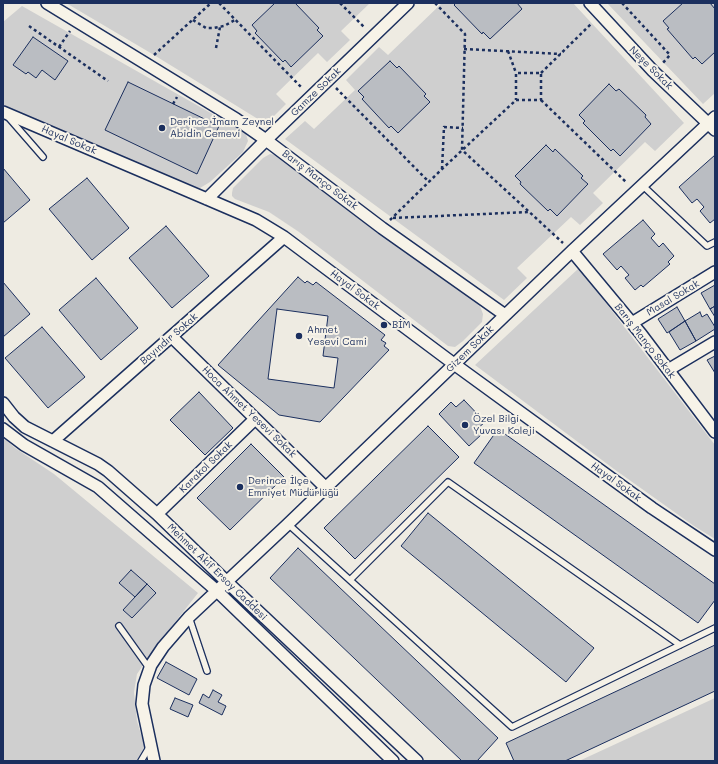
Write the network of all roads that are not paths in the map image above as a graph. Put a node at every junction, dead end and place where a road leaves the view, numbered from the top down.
1 (47, 3) edge
2 (408, 3) edge
3 (590, 3) edge
4 (4, 112) edge
5 (713, 123) edge
6 (266, 140) junction
7 (43, 157) dead end
8 (639, 188) junction
9 (207, 198) junction
10 (284, 237) junction
11 (715, 242) edge
12 (572, 251) junction
13 (715, 272) edge
14 (505, 315) junction
15 (632, 323) junction
16 (172, 337) junction
17 (715, 342) edge
18 (454, 364) junction
19 (668, 370) junction
20 (3, 403) edge
21 (255, 419) junction
22 (711, 420) edge
23 (3, 429) edge
24 (715, 432) edge
25 (53, 441) junction
26 (326, 488) junction
27 (157, 514) junction
28 (288, 524) junction
29 (715, 550) edge
30 (350, 580) junction
31 (227, 582) junction
32 (217, 591) junction
33 (189, 616) junction
34 (119, 626) dead end
35 (715, 628) edge
36 (680, 645) junction
37 (150, 669) junction
38 (207, 671) dead end
39 (150, 746) junction
40 (141, 761) edge
41 (154, 761) edge
42 (393, 761) edge
43 (417, 761) edge

1 - 6 street, Barış Manço Sokak
2 - 6 street, Gamze Sokak
3 - 5 street, Neşe Sokak
4 - 7 lane
4 - 9 street, Hayal Sokak
5 - 8 street, Gizem Sokak
6 - 9 street, Gamze Sokak
6 - 14 street, Barış Manço Sokak
8 - 11 lane
8 - 12 street, Gizem Sokak
9 - 10 street, Hayal Sokak
10 - 16 street, Bayındır Sokak
10 - 18 street, Hayal Sokak
12 - 14 street, Gizem Sokak
12 - 15 street, Barış Manço Sokak
13 - 15 street, Masal Sokak
14 - 18 street, Gizem Sokak
15 - 19 street, Barış Manço Sokak
16 - 21 street, Hoca Ahmet Yesevi Sokak
16 - 25 street, Bayındır Sokak
17 - 19 street
18 - 26 street, Gizem Sokak
18 - 29 street, Hayal Sokak
19 - 22 street, Barış Manço Sokak
20 - 25 street, Mehmet Akif Ersoy Caddesi
21 - 26 street, Hoca Ahmet Yesevi Sokak
21 - 27 street, Karakol Sokak
22 - 24 street, Barış Manço Sokak
23 - 32 street, Mehmet Akif Ersoy Caddesi
25 - 27 street, Mehmet Akif Ersoy Caddesi
26 - 28 street, Gizem Sokak
27 - 31 street, Mehmet Akif Ersoy Caddesi
28 - 30 lane
28 - 31 street, Gizem Sokak
30 - 36 lane
30 - 36 lane
31 - 32 street, Gizem Sokak
31 - 43 street, Mehmet Akif Ersoy Caddesi
32 - 33 street, Gizem Sokak
32 - 42 street, Mehmet Akif Ersoy Caddesi
33 - 37 street, Gizem Sokak
33 - 38 lane
34 - 37 lane
35 - 36 lane
37 - 39 street, Gizem Sokak
39 - 40 lane
39 - 41 street, Gizem Sokak

